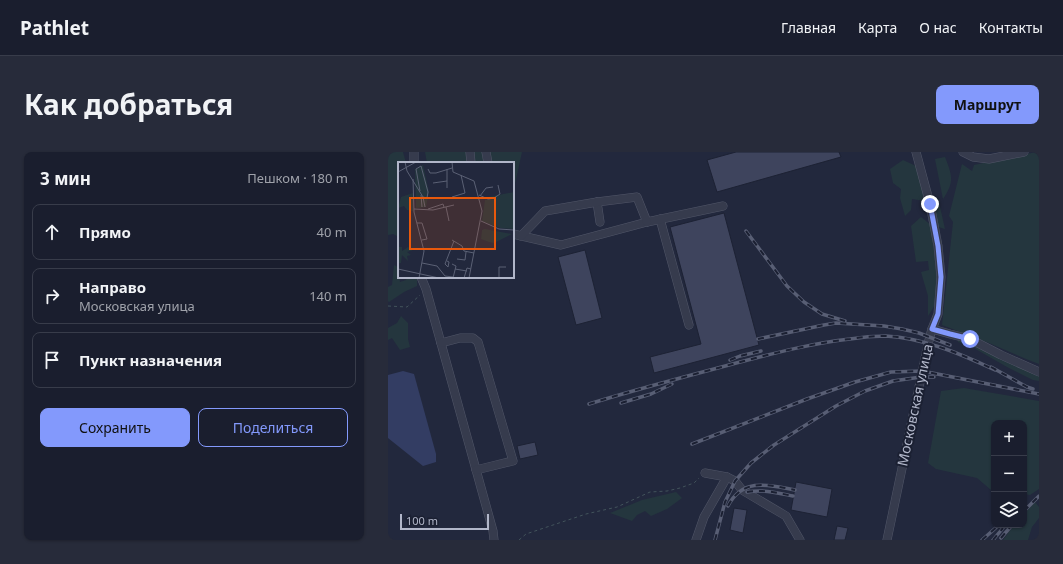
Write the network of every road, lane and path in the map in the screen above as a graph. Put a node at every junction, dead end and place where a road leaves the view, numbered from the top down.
1 (470, 152) edge
2 (486, 152) edge
3 (916, 152) edge
4 (963, 152) edge
5 (1024, 152) edge
6 (471, 162) edge
7 (488, 162) edge
8 (598, 202) junction
9 (723, 206) dead end
10 (660, 219) junction
11 (600, 222) dead end
12 (647, 222) junction
13 (517, 235) edge
14 (421, 278) edge
15 (426, 289) junction
16 (388, 306) edge
17 (689, 325) dead end
18 (932, 329) junction
19 (441, 343) junction
20 (1039, 372) edge
21 (476, 470) junction
22 (705, 473) joint
23 (727, 476) junction
24 (494, 540) edge
25 (519, 540) edge
26 (696, 540) edge
27 (800, 540) edge
28 (887, 540) edge

1 - 6 street
2 - 7 street
3 - 18 street, Московская улица
4 - 5 street
8 - 11 street
8 - 12 street
8 - 13 street
9 - 10 street
10 - 12 street
10 - 17 street
12 - 13 street
14 - 15 street
15 - 16 path
15 - 19 street
18 - 20 street
18 - 28 street, Московская улица
19 - 21 street
19 - 21 street
21 - 24 street
22 - 23 street
22 - 25 path
23 - 26 street
23 - 27 street

